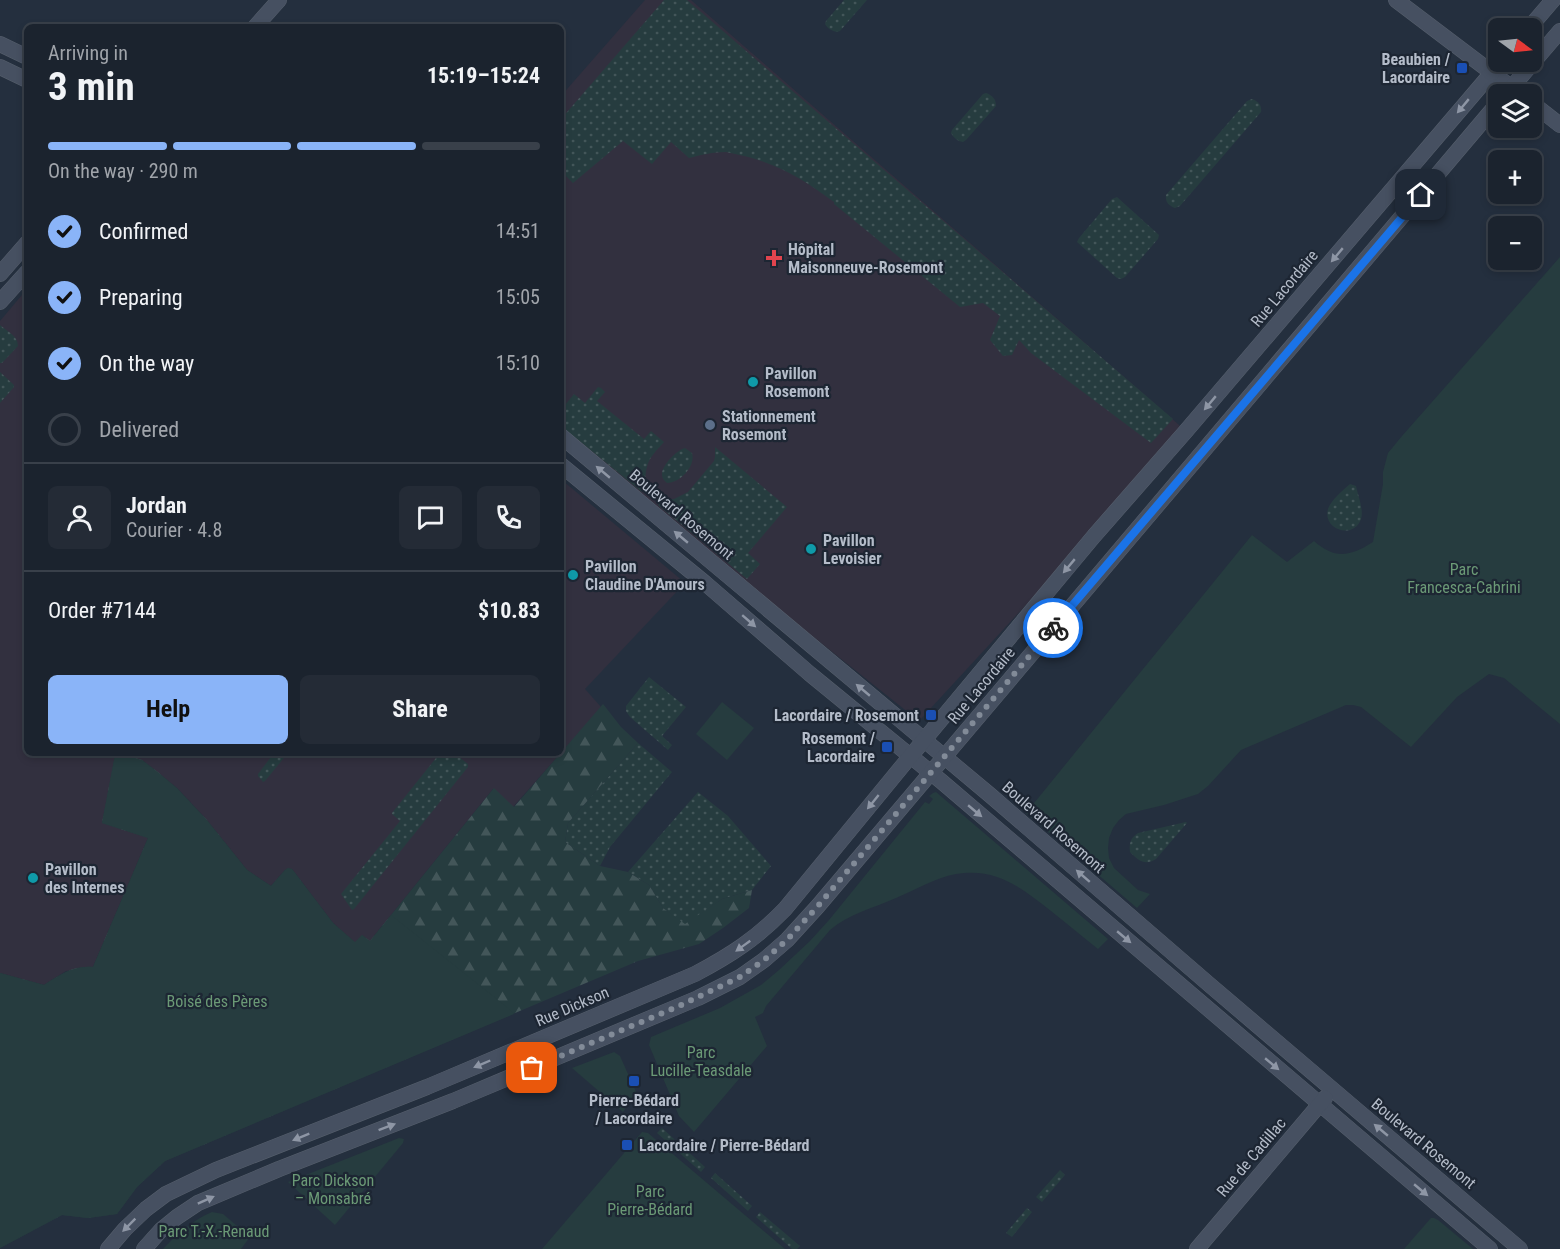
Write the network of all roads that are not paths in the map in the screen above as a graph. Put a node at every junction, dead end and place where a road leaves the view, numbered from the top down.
1 (279, 0) edge
2 (1396, 0) edge
3 (1553, 0) edge
4 (1538, 18) edge
5 (258, 24) edge
6 (1560, 31) edge
7 (0, 44) edge
8 (24, 56) edge
9 (1488, 62) edge
10 (0, 67) edge
11 (1492, 72) edge
12 (24, 79) edge
13 (1519, 84) edge
14 (1542, 112) edge
15 (1488, 115) edge
16 (1560, 125) edge
17 (24, 246) edge
18 (0, 274) edge
19 (24, 275) edge
20 (0, 302) edge
21 (564, 439) edge
22 (564, 467) edge
23 (1094, 536) junction
24 (1116, 554) junction
25 (924, 741) junction
26 (910, 757) junction
27 (944, 757) junction
28 (930, 773) junction
29 (1333, 1089) junction
30 (1320, 1104) junction
31 (108, 1249) edge
32 (144, 1249) edge
33 (1197, 1249) edge
34 (1490, 1249) edge
35 (1520, 1249) edge

1 - 5 main road
2 - 9 main road
3 - 4 main road
6 - 13 main road
7 - 8 main road
10 - 12 main road
11 -> 23 main road, Rue Lacordaire
14 - 16 main road
15 - 24 main road, Rue Lacordaire
17 - 18 main road
19 - 20 main road
25 -> 21 main road, Boulevard Rosemont
22 -> 26 main road
23 - 24 main road
23 -> 25 main road, Rue Lacordaire
24 - 27 main road, Rue Lacordaire
25 - 26 main road, Rue Dickson
25 - 27 main road, Boulevard Rosemont
26 - 28 main road
26 -> 31 main road, Rue Dickson
27 - 28 main road
29 -> 27 main road, Boulevard Rosemont
28 -> 30 main road
32 -> 28 main road
29 - 30 main road, Rue de Cadillac
35 -> 29 main road, Boulevard Rosemont
30 - 33 main road, Rue de Cadillac
30 -> 34 main road

